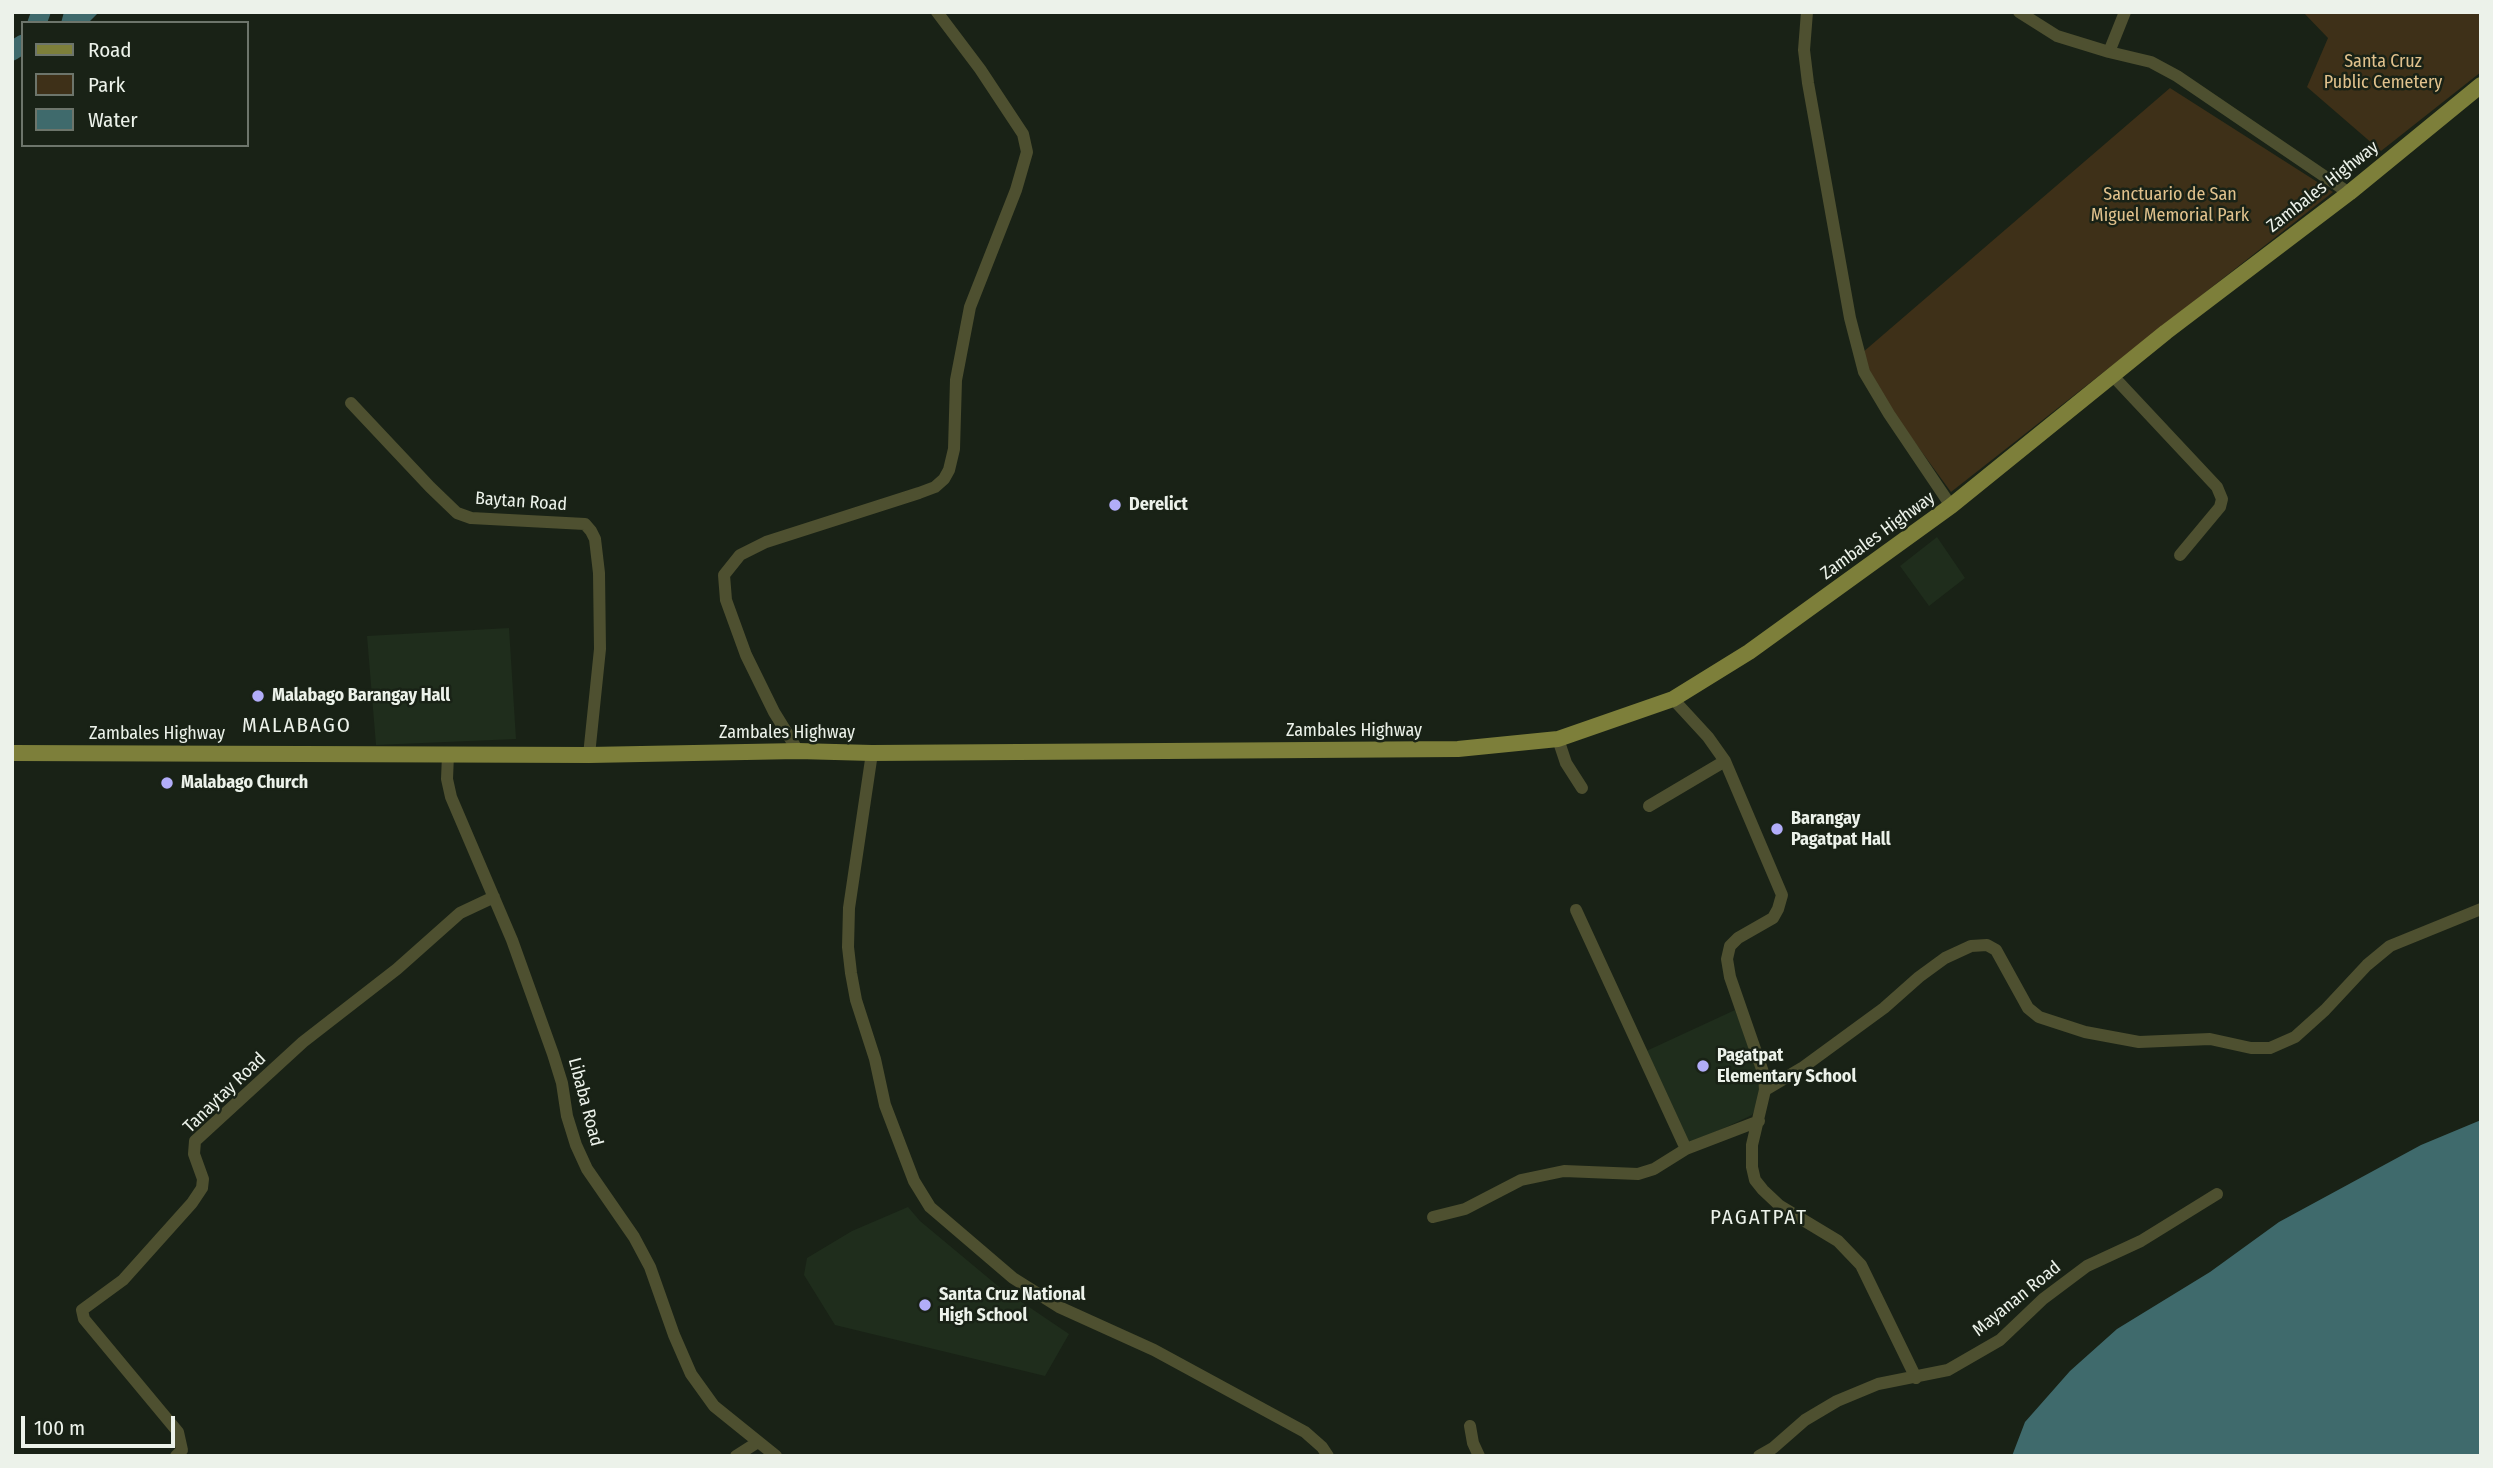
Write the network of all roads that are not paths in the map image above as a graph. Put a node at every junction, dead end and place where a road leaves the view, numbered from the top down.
1 (937, 12) edge
2 (1807, 12) edge
3 (2019, 12) edge
4 (2124, 12) edge
5 (2109, 52) junction
6 (2481, 85) edge
7 (2349, 193) junction
8 (2113, 376) junction
9 (351, 403) dead end
10 (1951, 506) junction
11 (2180, 555) dead end
12 (1673, 699) junction
13 (1558, 739) junction
14 (798, 751) junction
15 (12, 753) edge
16 (872, 753) junction
17 (448, 755) junction
18 (589, 755) junction
19 (1725, 761) junction
20 (1581, 788) dead end
21 (1648, 806) dead end
22 (494, 897) junction
23 (2481, 909) edge
24 (1576, 910) dead end
25 (1765, 1090) junction
26 (1759, 1121) junction
27 (1686, 1149) junction
28 (2217, 1194) dead end
29 (1433, 1217) dead end
30 (1916, 1378) junction
31 (1470, 1426) dead end
32 (758, 1442) junction
33 (176, 1456) edge
34 (736, 1456) edge
35 (775, 1456) edge
36 (1328, 1456) edge
37 (1479, 1456) edge
38 (1759, 1456) edge

1 - 14 street
2 - 10 street
3 - 5 street
4 - 5 street
5 - 7 street
6 - 7 main road, Zambales Highway
7 - 8 main road, Zambales Highway
8 - 10 main road, Zambales Highway
8 - 11 street
9 - 18 street, Baytan Road
10 - 12 main road, Zambales Highway
12 - 13 main road, Zambales Highway
12 - 19 street
13 - 16 main road, Zambales Highway
13 - 20 street
14 - 16 main road, Zambales Highway
14 - 18 main road, Zambales Highway
15 - 17 main road, Zambales Highway
16 - 36 street
17 - 18 main road, Zambales Highway
17 - 22 street, Libaba Road
19 - 21 street
19 - 25 street
22 - 32 street, Libaba Road
22 - 33 street, Tanaytay Road
23 - 25 street
24 - 27 street
25 - 26 street
26 - 27 street
26 - 30 street
27 - 29 street
28 - 30 street, Mayanan Road
30 - 38 street, Mayanan Road
31 - 37 street
32 - 34 street
32 - 35 street, Libaba Road

